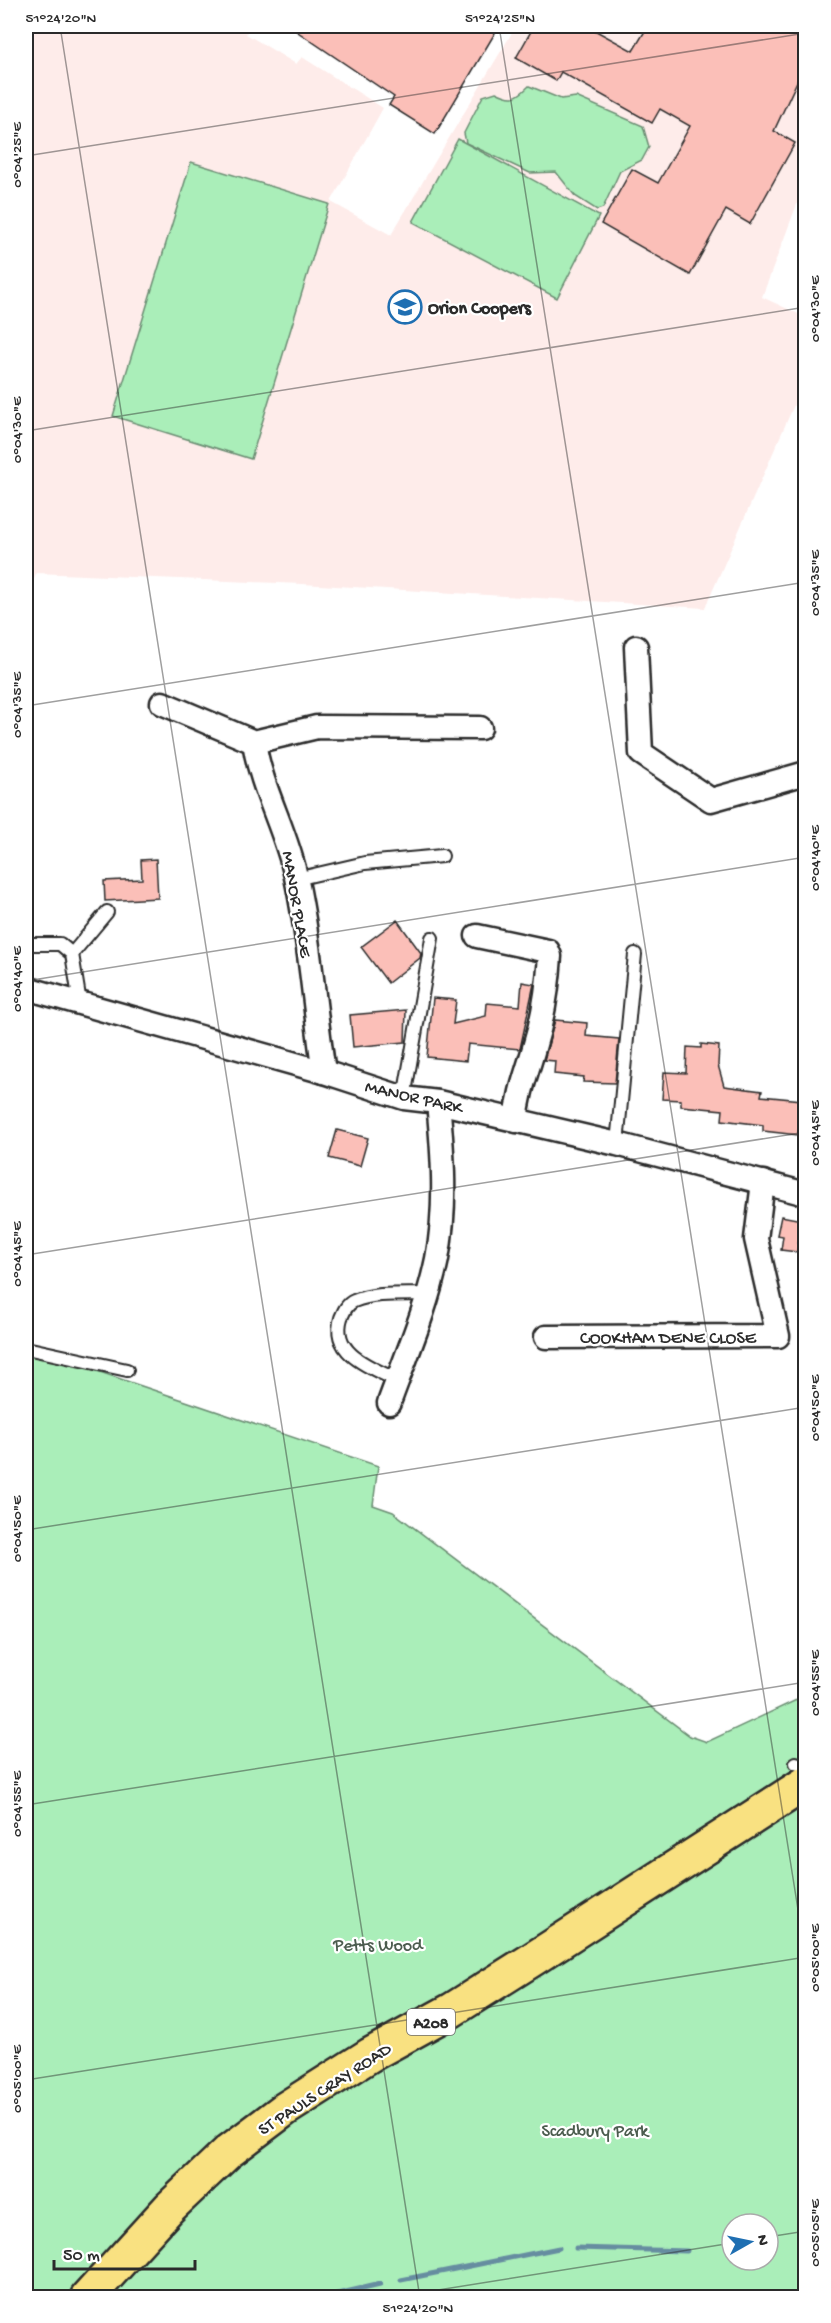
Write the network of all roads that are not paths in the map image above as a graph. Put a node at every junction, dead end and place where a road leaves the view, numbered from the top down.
1 (636, 647) dead end
2 (162, 703) dead end
3 (480, 728) dead end
4 (254, 742) junction
5 (806, 772) edge
6 (442, 856) dead end
7 (296, 879) junction
8 (107, 912) dead end
9 (477, 936) dead end
10 (432, 938) dead end
11 (26, 944) edge
12 (72, 954) junction
13 (635, 954) dead end
14 (26, 988) edge
15 (80, 1002) junction
16 (324, 1072) junction
17 (404, 1098) junction
18 (438, 1102) junction
19 (516, 1120) junction
20 (617, 1144) junction
21 (763, 1182) junction
22 (806, 1194) edge
23 (428, 1294) junction
24 (546, 1337) dead end
25 (26, 1348) edge
26 (127, 1371) dead end
27 (397, 1380) junction
28 (389, 1403) dead end
29 (802, 1771) edge
30 (87, 2298) edge

1 - 5 street
2 - 4 street
3 - 4 street
4 - 7 street, MANOR PLACE
6 - 7 lane
7 - 16 street, MANOR PLACE
8 - 12 lane
9 - 19 street
10 - 17 lane
11 - 12 lane
12 - 15 lane
13 - 20 lane
14 - 15 street, MANOR PARK
15 - 16 street, MANOR PARK
16 - 17 street, MANOR PARK
17 - 18 street, MANOR PARK
18 - 19 street, MANOR PARK
18 - 23 street
19 - 20 street, MANOR PARK
20 - 21 street, MANOR PARK
21 - 22 street, MANOR PARK
21 - 24 street, COOKHAM DENE CLOSE
23 - 27 street
23 - 27 lane
25 - 26 lane
27 - 28 street
29 - 30 main road, ST PAULS CRAY ROAD / A208

